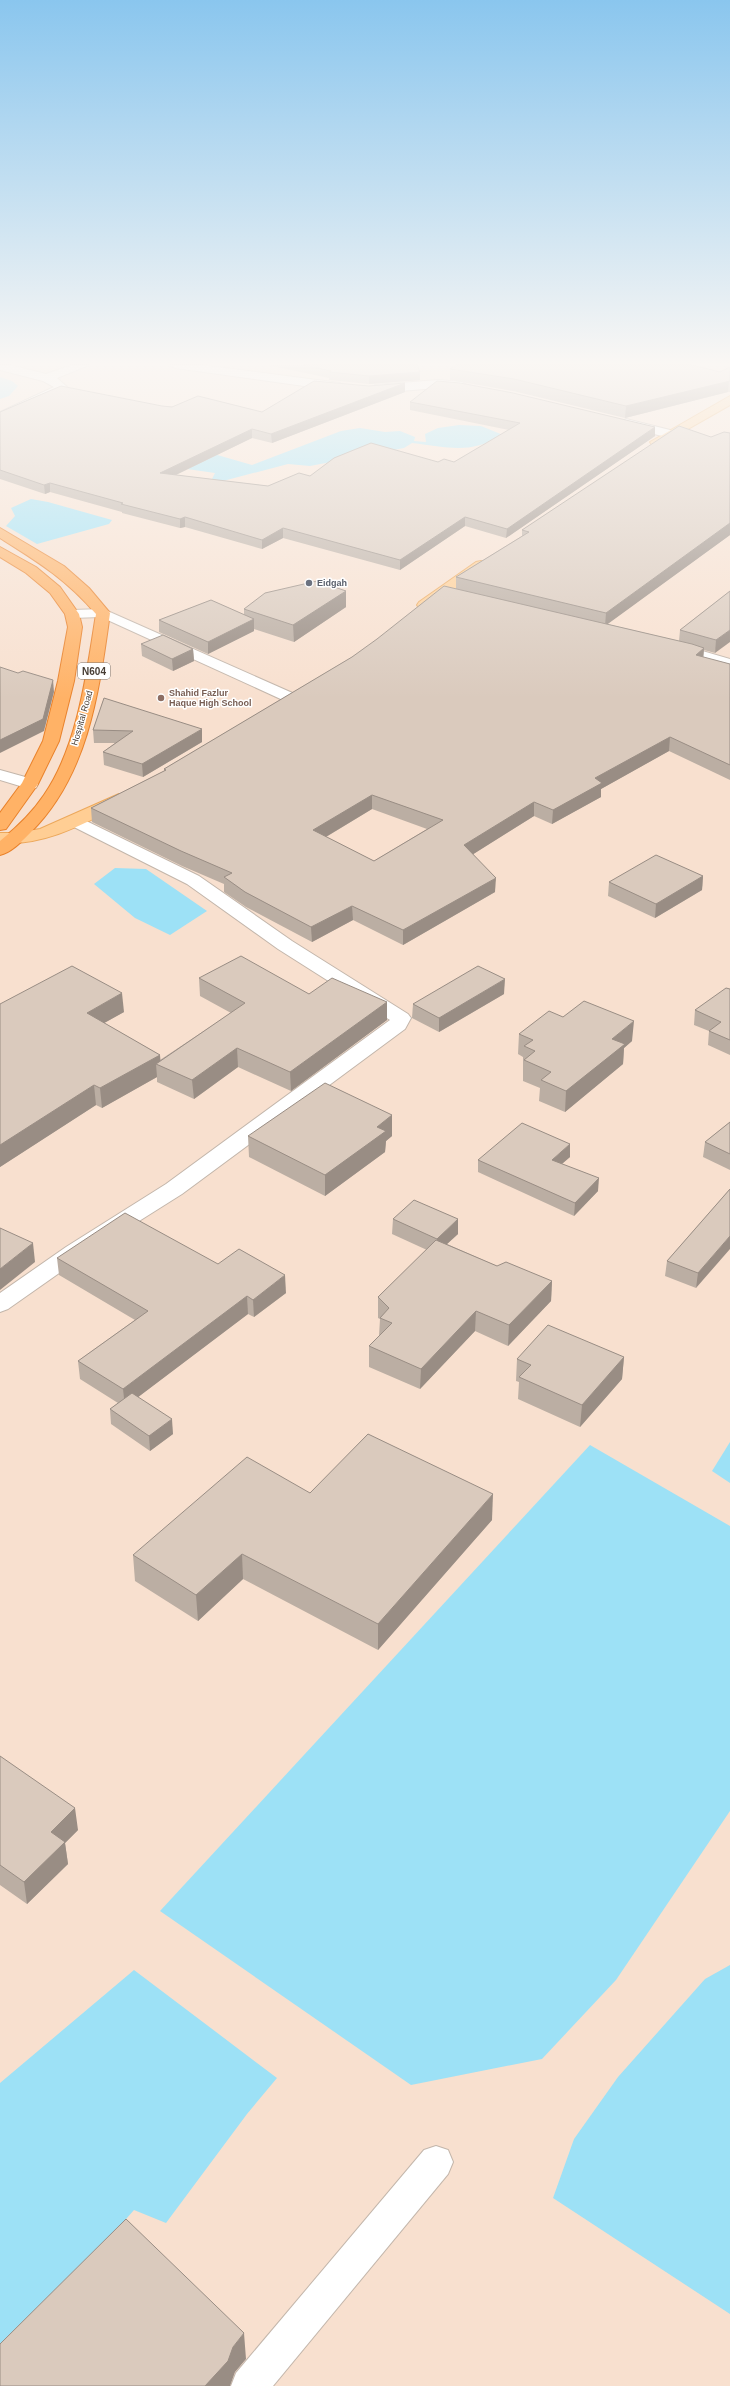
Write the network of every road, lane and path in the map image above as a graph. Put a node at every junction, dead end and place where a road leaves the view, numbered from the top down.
1 (0, 532) edge
2 (0, 551) edge
3 (492, 558) edge
4 (440, 592) junction
5 (464, 598) edge
6 (72, 614) junction
7 (103, 614) junction
8 (410, 616) edge
9 (657, 644) edge
10 (730, 664) edge
11 (297, 695) joint
12 (278, 706) edge
13 (0, 775) edge
14 (30, 784) junction
15 (131, 793) edge
16 (76, 821) junction
17 (0, 825) edge
18 (5, 842) edge
19 (0, 1304) edge
20 (436, 2162) dead end
21 (249, 2386) edge

1 - 7 highway
2 - 6 highway, N604
3 - 4 main road
4 - 5 street
4 - 8 main road
6 - 7 street
6 - 14 highway, N604
7 - 11 street
7 - 18 highway, Hospital Road / N604
9 - 10 street
11 - 12 main road
13 - 14 street
14 - 17 highway, N604
15 - 16 main road
16 - 18 main road
16 - 19 street
20 - 21 street

